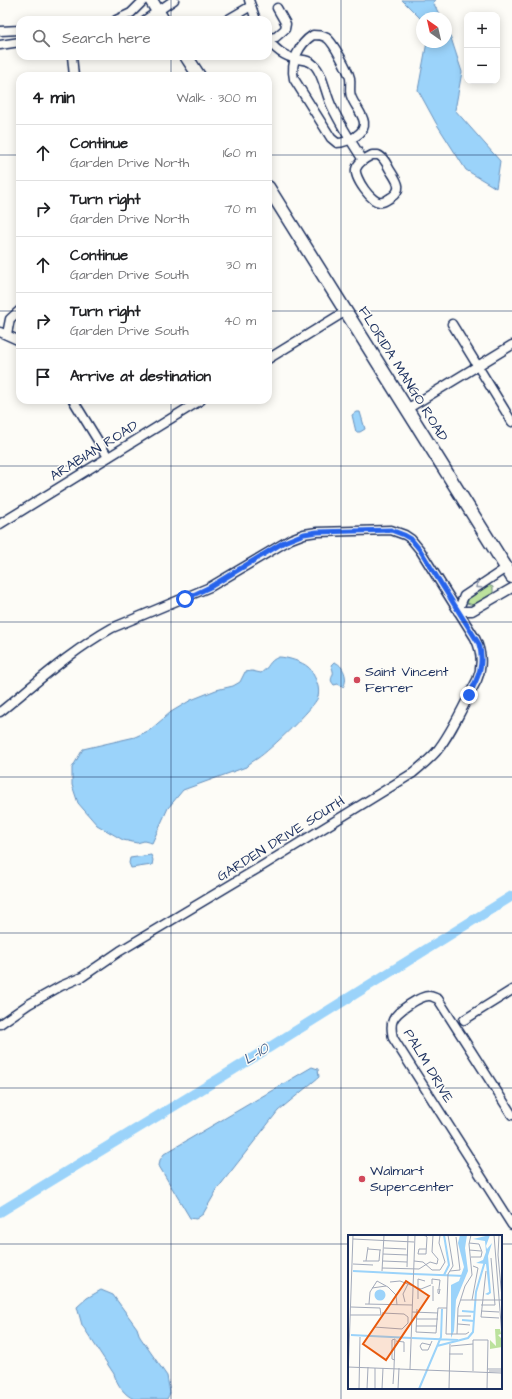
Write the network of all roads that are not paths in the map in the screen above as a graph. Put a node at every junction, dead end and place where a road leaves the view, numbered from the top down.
1 (144, 0) edge
2 (151, 0) edge
3 (174, 0) edge
4 (250, 3) edge
5 (277, 8) dead end
6 (125, 16) edge
7 (161, 16) edge
8 (232, 16) edge
9 (255, 16) edge
10 (16, 30) edge
11 (0, 31) edge
12 (272, 38) edge
13 (16, 43) edge
14 (272, 44) edge
15 (0, 45) edge
16 (295, 59) junction
17 (72, 60) edge
18 (189, 60) edge
19 (74, 72) edge
20 (196, 72) edge
21 (350, 139) junction
22 (363, 160) junction
23 (272, 193) edge
24 (346, 311) junction
25 (16, 314) edge
26 (452, 324) dead end
27 (4, 333) edge
28 (16, 339) edge
29 (512, 345) edge
30 (272, 357) edge
31 (478, 366) junction
32 (75, 404) edge
33 (194, 404) edge
34 (407, 409) junction
35 (512, 422) edge
36 (108, 457) junction
37 (0, 524) edge
38 (509, 572) edge
39 (512, 588) edge
40 (458, 611) junction
41 (0, 712) edge
42 (512, 990) edge
43 (464, 1020) dead end
44 (0, 1024) edge
45 (512, 1115) edge
46 (512, 1224) edge

1 - 6 street
2 - 7 street
3 - 7 street
4 - 8 street
4 - 9 street
5 - 12 street
10 - 11 street
13 - 15 street
14 - 16 street
16 - 21 street
16 - 21 street
16 - 21 street
17 - 19 street
18 - 20 street
21 - 22 street
22 - 22 street
23 - 24 street, FLORIDA MANGO ROAD
24 - 30 street
24 - 34 street, FLORIDA MANGO ROAD
25 - 27 street
26 - 31 street
27 - 28 street
29 - 31 street
31 - 34 street
31 - 35 street
32 - 36 street
33 - 36 street, ARABIAN ROAD
34 - 38 street, FLORIDA MANGO ROAD
36 - 37 street, ARABIAN ROAD
38 -> 40 street
39 - 40 street
40 - 41 street, GARDEN DRIVE SOUTH
40 - 44 street, GARDEN DRIVE SOUTH
42 - 43 street
45 - 46 street, PALM DRIVE

